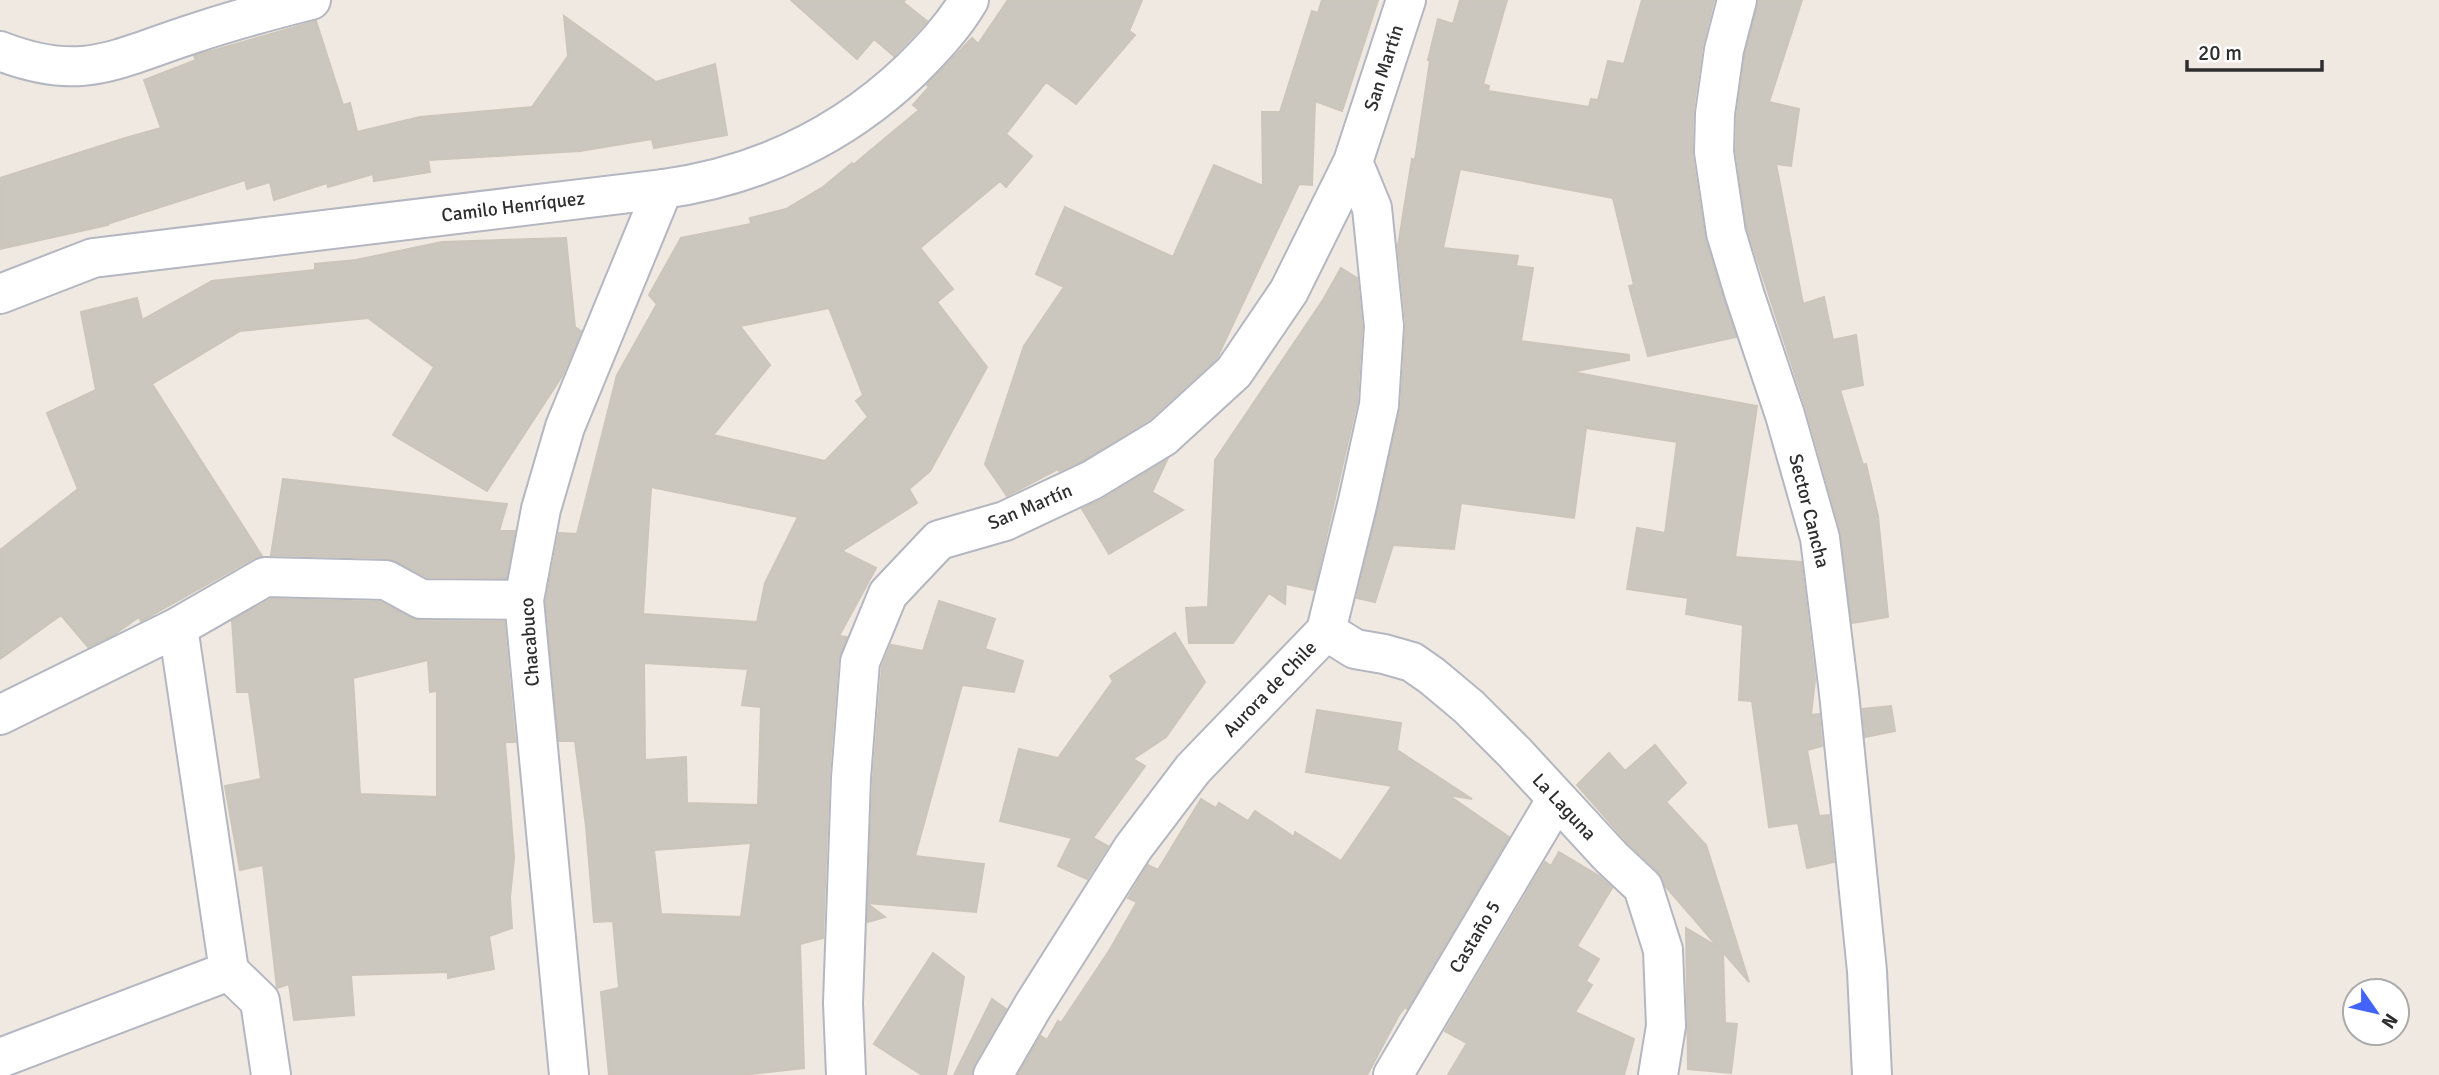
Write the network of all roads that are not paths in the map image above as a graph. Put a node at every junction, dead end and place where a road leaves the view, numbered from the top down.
1 (311, 0) edge
2 (969, 0) edge
3 (1406, 0) edge
4 (1737, 0) edge
5 (0, 51) edge
6 (1353, 162) junction
7 (663, 189) junction
8 (0, 294) edge
9 (524, 600) junction
10 (178, 627) junction
11 (1326, 631) junction
12 (0, 715) edge
13 (1556, 800) junction
14 (229, 971) junction
15 (0, 1058) edge
16 (271, 1075) edge
17 (569, 1075) edge
18 (846, 1075) edge
19 (993, 1075) edge
20 (1393, 1075) edge
21 (1658, 1075) edge
22 (1872, 1075) edge

1 - 5 street
2 - 7 street, Camilo Henríquez
3 - 6 street, San Martín
4 - 22 street, Sector Cancha
6 - 11 street, Aurora de Chile
6 - 18 street, San Martín
7 - 8 street, Camilo Henríquez
7 - 9 street, Chacabuco
9 - 10 street
9 - 17 street, Chacabuco
10 - 12 street
10 - 14 street
11 - 13 street, La Laguna
11 - 19 street, Aurora de Chile
13 - 20 street, Castaño 5
13 - 21 street, La Laguna
14 - 15 street
14 - 16 street

